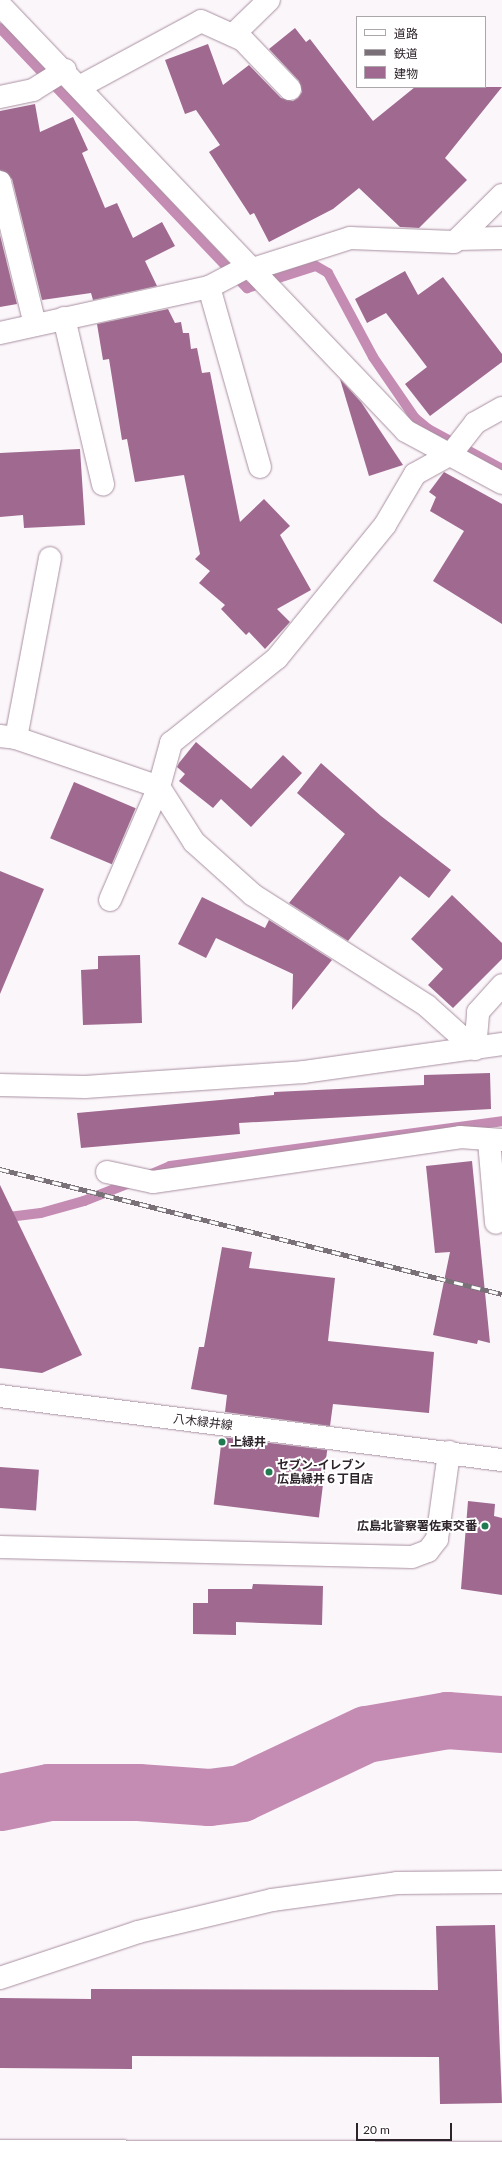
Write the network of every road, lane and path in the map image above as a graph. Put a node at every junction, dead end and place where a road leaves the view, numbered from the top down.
1 (269, 0) edge
2 (0, 5) edge
3 (233, 35) junction
4 (65, 70) junction
5 (81, 86) junction
6 (290, 89) dead end
7 (0, 97) edge
8 (0, 182) edge
9 (502, 195) edge
10 (502, 238) edge
11 (458, 239) junction
12 (251, 268) junction
13 (210, 287) junction
14 (64, 318) junction
15 (35, 325) junction
16 (0, 333) edge
17 (502, 408) edge
18 (451, 454) junction
19 (260, 467) dead end
20 (502, 483) edge
21 (103, 484) dead end
22 (50, 558) dead end
23 (8, 737) edge
24 (160, 787) junction
25 (110, 900) dead end
26 (502, 985) edge
27 (502, 1044) edge
28 (475, 1049) junction
29 (0, 1085) edge
30 (496, 1141) edge
31 (107, 1172) dead end
32 (496, 1223) dead end
33 (0, 1396) edge
34 (449, 1452) junction
35 (502, 1460) edge
36 (0, 1547) edge
37 (502, 1882) edge
38 (0, 1978) edge
39 (0, 2151) edge
40 (502, 2154) edge

1 - 3 street
2 - 4 street
3 - 5 street
3 - 6 street
4 - 5 street
4 - 7 street
5 - 12 street
8 - 15 street
9 - 11 street
10 - 11 street
11 - 12 street
12 - 13 street
12 - 18 street
13 - 14 street
13 - 19 street
14 - 15 street
14 - 21 street
15 - 16 street
17 - 18 street
18 - 20 street
18 - 24 street
22 - 23 street
23 - 24 street
24 - 25 street
24 - 28 street
26 - 28 street
27 - 28 street
28 - 29 street
30 - 31 street
30 - 32 street
33 - 34 street, 八木緑井線
34 - 35 street, 八木緑井線
34 - 36 street
37 - 38 street
39 - 40 street

